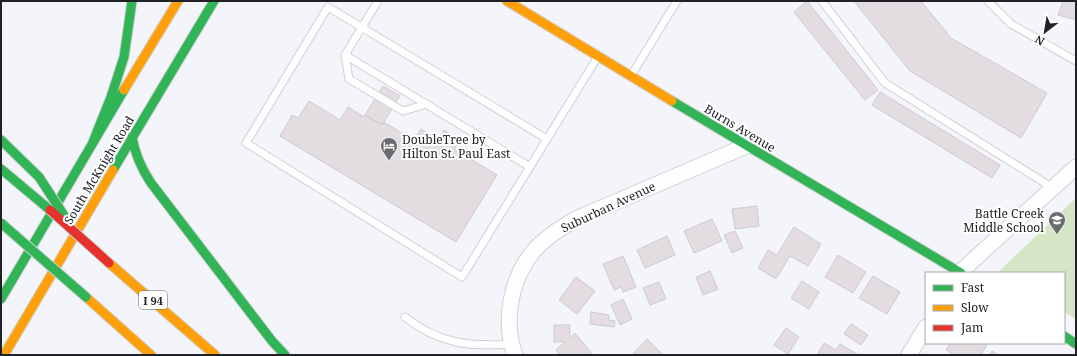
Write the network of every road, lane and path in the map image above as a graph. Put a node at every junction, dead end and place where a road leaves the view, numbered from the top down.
1 (132, 1) edge
2 (178, 1) edge
3 (214, 1) edge
4 (378, 1) edge
5 (508, 1) edge
6 (677, 1) edge
7 (822, 1) edge
8 (988, 1) edge
9 (362, 26) junction
10 (345, 55) junction
11 (598, 56) junction
12 (1076, 61) edge
13 (631, 76) junction
14 (427, 104) junction
15 (132, 137) junction
16 (547, 139) junction
17 (1, 140) edge
18 (93, 142) junction
19 (746, 146) junction
20 (530, 167) junction
21 (1076, 167) edge
22 (1, 169) edge
23 (1053, 188) junction
24 (1, 223) edge
25 (77, 234) junction
26 (958, 272) edge
27 (961, 272) edge
28 (1, 299) edge
29 (405, 317) dead end
30 (925, 329) edge
31 (1065, 337) edge
32 (1076, 344) edge
33 (513, 350) edge
34 (4, 353) edge
35 (151, 355) edge
36 (215, 355) edge
37 (285, 355) edge
38 (909, 355) edge

1 - 18 main road
2 - 18 main road, South McKnight Road
3 - 15 main road, South McKnight Road
4 - 9 lane
5 - 11 main road, Burns Avenue
6 - 13 lane
7 - 23 lane
8 - 12 lane
9 - 10 lane
9 - 16 lane
9 - 20 lane
10 - 14 lane
10 - 14 lane
11 - 13 main road, Burns Avenue
11 - 16 lane
13 - 19 main road, Burns Avenue
14 - 20 lane
15 - 34 main road, South McKnight Road
15 - 37 main road
16 - 20 lane
17 - 25 main road, bridge
18 - 28 main road, South McKnight Road
19 - 26 main road, Burns Avenue
19 - 33 street, Suburban Avenue
21 - 23 street
22 - 25 main road, I 94, bridge
23 - 27 street
24 - 35 main road, bridge
25 - 36 main road, I 94, bridge
29 - 33 lane
30 - 38 street
31 - 32 main road

